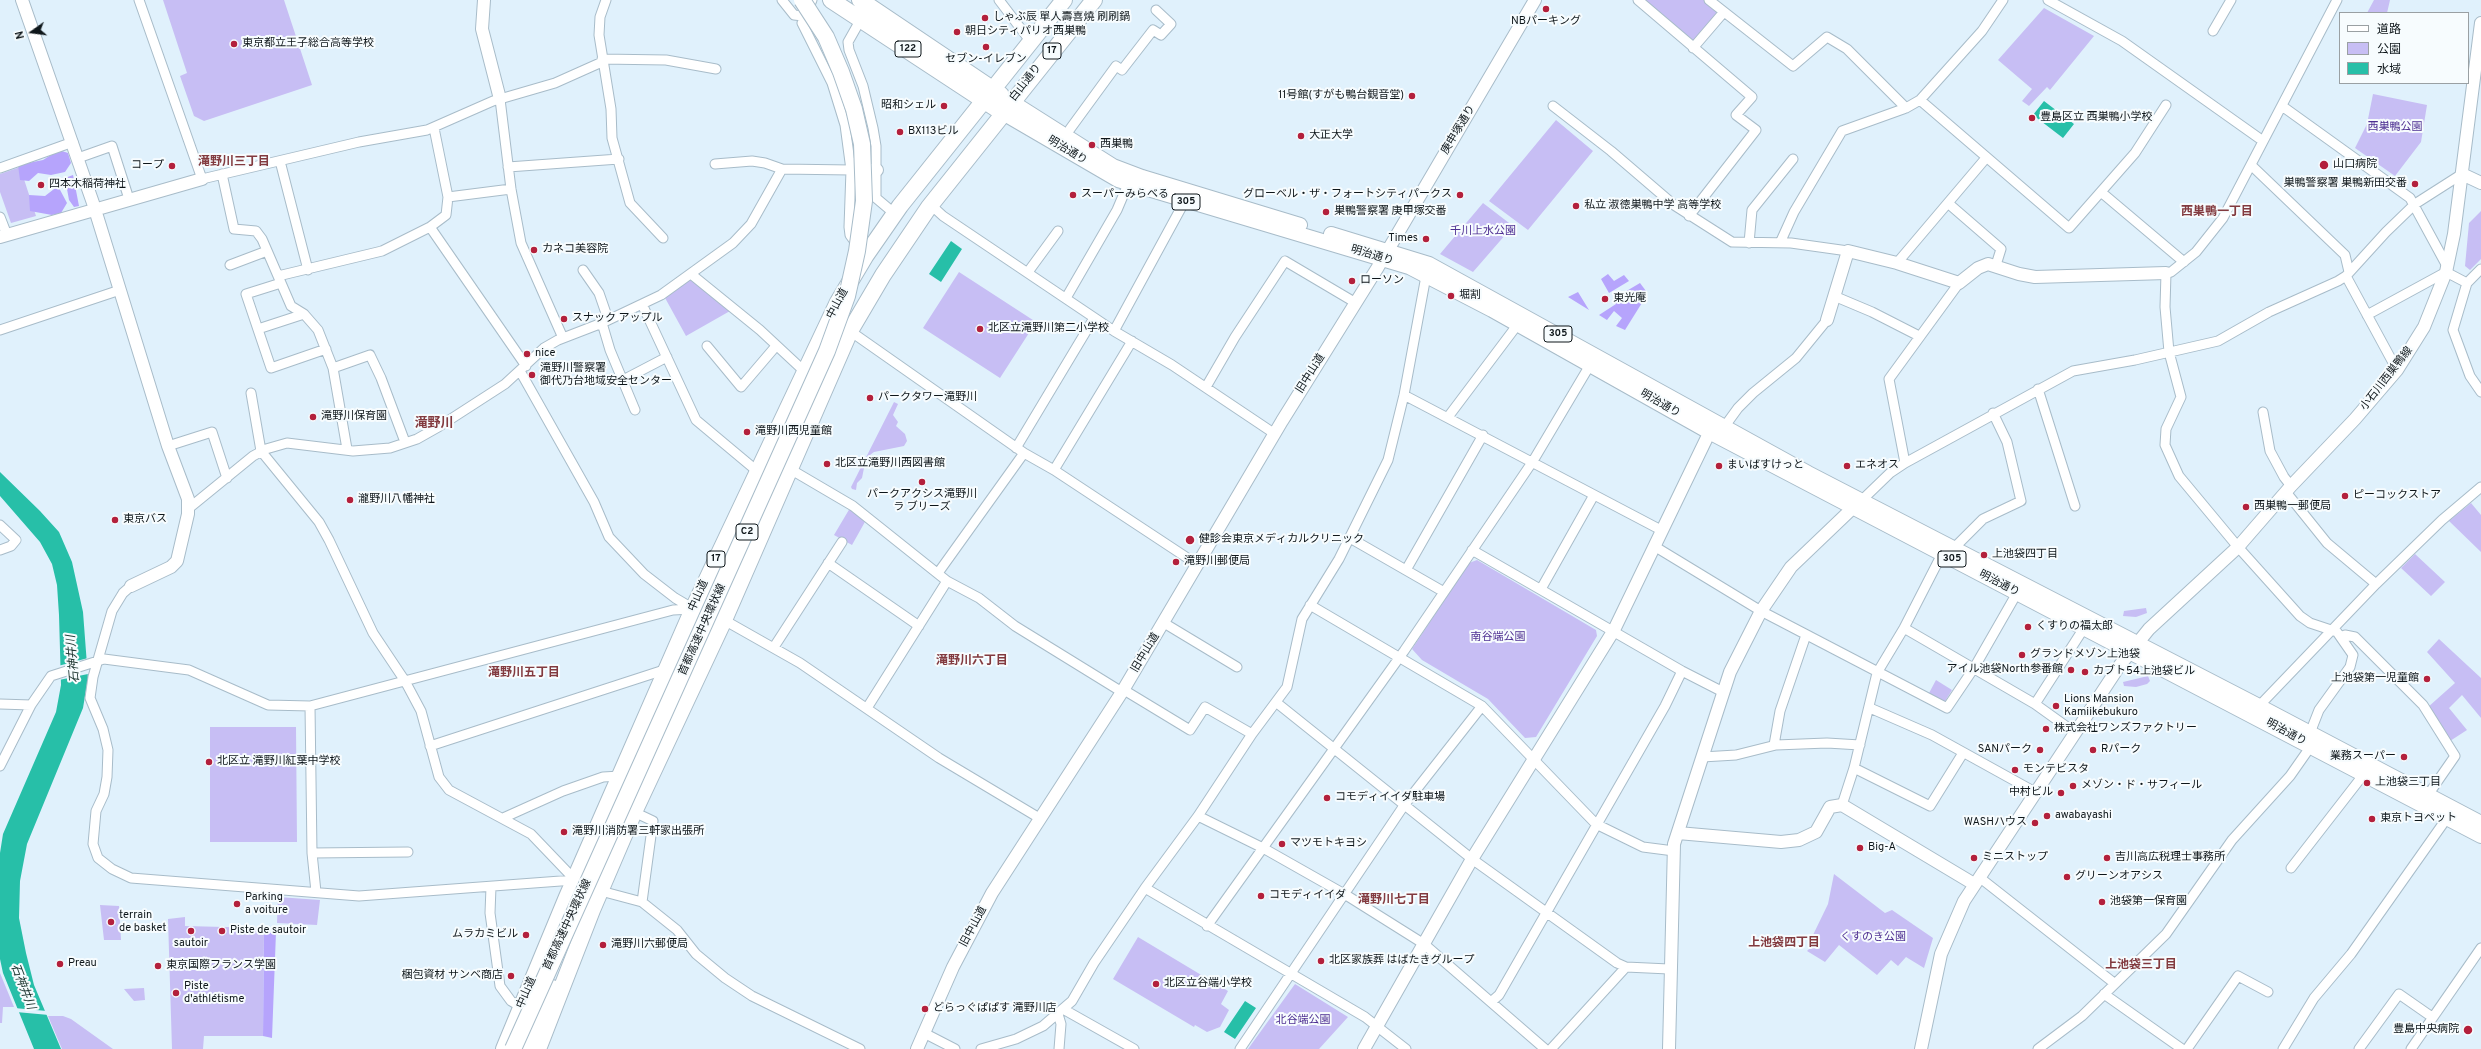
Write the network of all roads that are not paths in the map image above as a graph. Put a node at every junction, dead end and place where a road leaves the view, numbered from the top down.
1 (22, 0) edge
2 (139, 0) edge
3 (484, 0) edge
4 (606, 0) edge
5 (782, 0) edge
6 (802, 0) edge
7 (805, 0) edge
8 (812, 0) edge
9 (831, 0) edge
10 (999, 0) edge
11 (1064, 0) edge
12 (1094, 0) edge
13 (1535, 0) edge
14 (1638, 0) edge
15 (1709, 0) edge
16 (2003, 0) edge
17 (2048, 0) edge
18 (2231, 0) edge
19 (863, 1) edge
20 (2335, 5) edge
21 (1156, 10) dead end
22 (1724, 12) junction
23 (803, 16) junction
24 (861, 19) junction
25 (2481, 22) edge
26 (2213, 30) dead end
27 (1031, 42) junction
28 (1693, 48) junction
29 (2475, 57) edge
30 (602, 61) junction
31 (855, 68) junction
32 (716, 69) dead end
33 (832, 83) junction
34 (987, 95) junction
35 (500, 99) junction
36 (1920, 100) junction
37 (2166, 105) dead end
38 (1553, 106) dead end
39 (2282, 106) junction
40 (1008, 107) junction
41 (1906, 108) junction
42 (434, 128) junction
43 (1070, 129) dead end
44 (2263, 141) junction
45 (73, 142) junction
46 (78, 158) junction
47 (1986, 158) junction
48 (619, 159) junction
49 (1793, 159) dead end
50 (280, 160) junction
51 (715, 164) dead end
52 (2252, 166) junction
53 (508, 167) junction
54 (0, 168) edge
55 (782, 169) junction
56 (851, 170) junction
57 (877, 170) junction
58 (222, 174) junction
59 (2462, 174) junction
60 (202, 179) junction
61 (2481, 183) edge
62 (1128, 184) junction
63 (511, 189) junction
64 (2100, 192) junction
65 (1187, 196) junction
66 (448, 197) junction
67 (129, 200) junction
68 (1949, 204) junction
69 (2415, 204) junction
70 (931, 205) junction
71 (96, 210) junction
72 (895, 214) junction
73 (1689, 216) junction
74 (0, 217) edge
75 (430, 227) junction
76 (1058, 231) dead end
77 (3, 236) edge
78 (663, 238) dead end
79 (1749, 243) junction
80 (1780, 243) junction
81 (267, 251) junction
82 (1848, 252) junction
83 (866, 255) junction
84 (1385, 255) junction
85 (2184, 262) junction
86 (1897, 263) junction
87 (230, 265) dead end
88 (1996, 265) junction
89 (2447, 269) junction
90 (2481, 269) edge
91 (308, 270) junction
92 (583, 270) dead end
93 (1028, 272) junction
94 (2166, 273) junction
95 (690, 274) junction
96 (2347, 274) junction
97 (1426, 276) junction
98 (279, 280) junction
99 (1959, 283) junction
100 (2467, 283) junction
101 (120, 290) junction
102 (1834, 296) junction
103 (1066, 298) junction
104 (1356, 303) junction
105 (642, 304) junction
106 (304, 314) junction
107 (2367, 315) junction
108 (1094, 318) junction
109 (1827, 320) joint
110 (605, 321) junction
111 (1518, 324) junction
112 (258, 329) junction
113 (0, 330) edge
114 (850, 331) junction
115 (1114, 331) junction
116 (1919, 336) junction
117 (563, 338) junction
118 (1132, 341) junction
119 (707, 346) dead end
120 (776, 346) junction
121 (326, 349) junction
122 (2169, 352) junction
123 (667, 357) junction
124 (1590, 365) junction
125 (333, 368) junction
126 (523, 368) junction
127 (2397, 370) junction
128 (804, 371) junction
129 (623, 380) junction
130 (1206, 387) junction
131 (2038, 389) junction
132 (2481, 392) edge
133 (251, 393) dead end
134 (1404, 395) junction
135 (635, 410) dead end
136 (2263, 412) dead end
137 (1993, 413) junction
138 (1448, 417) junction
139 (1717, 429) junction
140 (1275, 434) junction
141 (1483, 435) junction
142 (405, 442) junction
143 (168, 446) junction
144 (347, 449) junction
145 (261, 451) junction
146 (1020, 451) junction
147 (1533, 461) junction
148 (1905, 463) junction
149 (790, 469) junction
150 (1054, 470) junction
151 (757, 471) junction
152 (227, 478) junction
153 (2288, 488) junction
154 (2481, 488) edge
155 (1594, 495) junction
156 (1857, 504) junction
157 (2075, 506) dead end
158 (188, 509) junction
159 (0, 525) edge
160 (1661, 530) junction
161 (1350, 538) junction
162 (842, 542) dead end
163 (1654, 546) junction
164 (2238, 547) junction
165 (0, 550) edge
166 (1472, 550) junction
167 (1948, 551) junction
168 (828, 563) junction
169 (1198, 565) junction
170 (1406, 570) junction
171 (938, 573) junction
172 (947, 581) junction
173 (2376, 584) junction
174 (131, 586) joint
175 (1541, 589) junction
176 (1444, 592) junction
177 (2017, 593) junction
178 (1310, 605) junction
179 (693, 609) junction
180 (1761, 611) junction
181 (724, 620) junction
182 (1164, 622) junction
183 (919, 626) junction
184 (1904, 628) junction
185 (2084, 628) junction
186 (1614, 630) junction
187 (2332, 630) junction
188 (1806, 635) junction
189 (2342, 637) junction
190 (774, 647) junction
191 (2134, 648) junction
192 (1399, 657) junction
193 (93, 662) junction
194 (1237, 667) dead end
195 (667, 668) junction
196 (1974, 668) junction
197 (1682, 671) junction
198 (1877, 673) junction
199 (405, 681) junction
200 (1123, 691) junction
201 (1723, 692) junction
202 (1277, 703) junction
203 (0, 704) edge
204 (2035, 704) junction
205 (31, 705) junction
206 (310, 706) junction
207 (1482, 706) junction
208 (2259, 706) junction
209 (867, 708) junction
210 (1870, 708) junction
211 (2074, 732) junction
212 (1252, 734) junction
213 (2310, 740) junction
214 (1774, 745) junction
215 (1860, 745) junction
216 (430, 746) junction
217 (1333, 748) junction
218 (1963, 753) junction
219 (1702, 757) junction
220 (1533, 760) junction
221 (0, 766) edge
222 (1854, 768) junction
223 (2364, 774) junction
224 (620, 776) junction
225 (2035, 792) junction
226 (2428, 795) junction
227 (1405, 804) junction
228 (1842, 805) junction
229 (634, 812) junction
230 (1198, 816) junction
231 (503, 818) junction
232 (2447, 818) junction
233 (1041, 819) junction
234 (2481, 823) edge
235 (1596, 824) junction
236 (1678, 833) junction
237 (2481, 836) edge
238 (1263, 848) junction
239 (1674, 851) junction
240 (408, 852) dead end
241 (312, 853) junction
242 (1472, 859) junction
243 (2291, 868) dead end
244 (574, 880) junction
245 (1976, 881) junction
246 (490, 887) junction
247 (1145, 888) junction
248 (316, 892) junction
249 (600, 892) junction
250 (1346, 895) junction
251 (642, 902) junction
252 (1546, 911) junction
253 (1207, 926) junction
254 (1424, 944) junction
255 (2481, 948) edge
256 (1626, 967) junction
257 (1670, 969) junction
258 (1292, 974) junction
259 (2114, 983) junction
260 (2268, 992) dead end
261 (2104, 994) junction
262 (1491, 1002) junction
263 (521, 1007) junction
264 (1060, 1011) junction
265 (2432, 1017) junction
266 (1378, 1026) junction
267 (924, 1033) junction
268 (524, 1048) edge
269 (504, 1049) edge
270 (860, 1049) edge
271 (917, 1049) edge
272 (955, 1049) edge
273 (981, 1049) edge
274 (1059, 1049) edge
275 (1134, 1049) edge
276 (1240, 1049) edge
277 (1364, 1049) edge
278 (1406, 1049) edge
279 (1545, 1049) edge
280 (1551, 1049) edge
281 (1669, 1049) edge
282 (1921, 1049) edge
283 (2038, 1049) edge
284 (2182, 1049) edge
285 (2187, 1049) edge
286 (2283, 1049) edge
287 (2359, 1049) edge
288 (2411, 1049) edge

1 - 45 street
2 - 60 street
3 - 35 street
4 - 30 street
5 - 23 street
6 - 268 highway, 首都高速中央環状線 / C2, bridge
7 - 268 highway, 首都高速中央環状線 / C2, bridge
8 - 23 street
9 - 24 highway, 明治通り / 122
10 - 27 street
11 - 27 highway, 白山通り / 17
12 - 40 highway, 白山通り / 17
13 - 84 street, 庚申塚通り
14 - 28 street
15 - 22 street
16 - 36 street
17 - 44 street
18 - 26 street
19 - 34 highway, 明治通り / 122
20 - 39 street
21 - 43 street
22 - 28 street
22 - 41 street
23 - 33 street
24 - 31 street
24 - 34 highway, 明治通り / 122
25 - 29 street, 小石川西巣鴨線
27 - 34 highway, 白山通り / 17
28 - 73 street
29 - 59 street, 小石川西巣鴨線
30 - 32 street
30 - 35 street
30 - 48 street
31 - 33 street
31 - 57 street
33 - 56 street
34 - 40 highway, 明治通り / 122
34 - 72 highway, 中山道 / 17
35 - 42 street
35 - 53 street
36 - 41 street
36 - 47 street
37 - 64 street
38 - 73 street
39 - 44 street
39 - 69 street
40 - 62 main road, 明治通り / 305
40 - 65 main road, 明治通り / 305
40 - 70 highway, 白山通り / 17
41 - 80 street
42 - 50 street
42 - 66 street
44 - 52 street
45 - 46 street
45 - 54 street
46 - 67 street
46 - 71 street
47 - 64 street
47 - 68 street
48 - 53 street
48 - 78 street
49 - 79 street
50 - 58 street
50 - 91 street
51 - 55 street
52 - 85 street
52 - 96 street
53 - 63 street
55 - 56 street
55 - 95 street
56 - 57 street
56 - 83 street
57 - 72 street
58 - 60 street
58 - 81 street
59 - 61 street
59 - 69 street
59 - 89 street, 小石川西巣鴨線
60 - 67 street
62 - 65 main road, 明治通り / 305
62 - 103 street
63 - 66 street
63 - 117 street
64 - 85 street
65 - 84 main road, 明治通り / 305
65 - 115 street
66 - 75 street
67 - 71 street
68 - 86 street
68 - 88 street
69 - 89 street
69 - 96 street
70 - 93 street
70 - 114 highway, 17
71 - 77 street
71 - 101 street
72 - 83 highway, 中山道 / 17
73 - 79 street
74 - 77 street
75 - 91 street
75 - 126 street
76 - 93 street
79 - 80 street
80 - 82 street
81 - 87 street
81 - 98 street
82 - 86 street
82 - 102 street
83 - 128 highway, 中山道 / 17
84 - 97 main road, 明治通り / 305
84 - 104 street, 旧中山道
84 - 139 main road, 明治通り / 305
85 - 94 street
86 - 99 street
88 - 94 street
88 - 99 street
89 - 100 street
89 - 107 street
89 - 127 street, 小石川西巣鴨線
90 - 100 street
91 - 98 street
92 - 110 street
93 - 103 street
94 - 122 street
95 - 105 street
95 - 120 street
96 - 107 street
96 - 122 street
97 - 111 main road, 明治通り / 305
97 - 134 street
98 - 106 street
98 - 112 street
99 - 116 street
100 - 132 street
101 - 113 street
101 - 143 street
102 - 109 street
102 - 116 street
103 - 108 street
104 - 130 street
104 - 140 street, 旧中山道
105 - 110 street
105 - 123 street
106 - 112 street
106 - 121 street
107 - 127 street
108 - 115 street
108 - 146 street
109 - 139 street
110 - 117 street
110 - 129 street
111 - 124 main road, 明治通り / 305
111 - 138 street
112 - 121 street
114 - 146 street
114 - 149 highway, 17
115 - 118 street
116 - 148 street
117 - 126 street
118 - 130 street
118 - 150 street
119 - 120 street
120 - 128 street
121 - 125 street
122 - 131 street
122 - 164 street
123 - 129 street
123 - 151 street
124 - 139 main road, 明治通り / 305
124 - 147 street
125 - 142 street
125 - 144 street
126 - 142 street
126 - 179 street
127 - 153 street, 小石川西巣鴨線
128 - 151 highway, 中山道 / 17
129 - 135 street
130 - 140 street
131 - 137 street
131 - 157 street
133 - 145 street
134 - 138 street
134 - 161 street
136 - 153 street
137 - 148 street
137 - 167 street
138 - 141 street
139 - 156 main road, 明治通り / 305
139 - 160 street
140 - 169 street, 旧中山道
141 - 147 street
141 - 170 street
142 - 144 street
143 - 152 street
143 - 158 street
144 - 145 street
145 - 152 street
145 - 199 street
146 - 150 street
146 - 171 street
147 - 155 street
147 - 166 street
148 - 156 street
149 - 171 street
149 - 181 highway, 17
150 - 169 street
151 - 179 highway, 中山道 / 17
152 - 158 street
153 - 164 street, 小石川西巣鴨線
153 - 173 street
154 - 173 street
155 - 160 street
155 - 175 street
156 - 167 main road, 明治通り / 305
156 - 180 street
158 - 174 street
159 - 165 street
160 - 163 street
161 - 170 street
161 - 178 street
162 - 168 street
163 - 180 street
163 - 186 street
164 - 187 street
164 - 191 street, 小石川西巣鴨線
166 - 175 street
166 - 176 street
167 - 177 main road, 明治通り / 305
167 - 184 street
167 - 191 main road, 明治通り / 305
168 - 183 street
168 - 190 street
169 - 182 street, 旧中山道
170 - 176 street
171 - 172 street
172 - 183 street
172 - 200 street
173 - 187 street
174 - 193 street
175 - 186 street
176 - 192 street
177 - 185 main road, 明治通り / 305
177 - 196 street
178 - 192 street
178 - 202 street
179 - 195 highway, 中山道 / 17
179 - 199 street
180 - 188 street
180 - 201 street
181 - 190 street
181 - 229 highway, 17
182 - 194 street
182 - 200 street, 旧中山道
183 - 209 street
184 - 196 street
184 - 198 street
185 - 191 main road, 明治通り / 305
185 - 204 street
186 - 197 street
186 - 220 street
187 - 189 street
187 - 208 street
188 - 198 street
188 - 214 street
189 - 213 street
189 - 226 street
190 - 209 street
191 - 208 main road, 明治通り / 305
191 - 211 street, 小石川西巣鴨線
191 - 213 main road, 明治通り / 305
192 - 207 street
192 - 217 street
193 - 205 street
193 - 206 street
193 - 248 street
195 - 216 street
195 - 224 highway, 中山道 / 17
196 - 198 street
196 - 204 street
197 - 201 street
197 - 235 street
198 - 210 street
199 - 206 street
199 - 216 street
200 - 212 street
200 - 233 street, 旧中山道
201 - 219 street
202 - 212 street
202 - 217 street
203 - 205 street
204 - 211 street
205 - 221 street
206 - 241 street
207 - 220 street
207 - 227 street
208 - 213 main road, 明治通り / 305
209 - 233 street
210 - 215 street
210 - 218 street
211 - 225 street, 小石川西巣鴨線
212 - 230 street
213 - 223 main road, 明治通り / 305
213 - 226 main road, 明治通り / 305
213 - 259 street
214 - 215 street
214 - 219 street
215 - 222 street
216 - 231 street
217 - 227 street
217 - 238 street
218 - 222 street
218 - 225 street
219 - 236 street
220 - 235 street
220 - 242 street
222 - 228 street
223 - 232 main road, 明治通り / 305
223 - 243 street
224 - 231 street
224 - 244 highway, 中山道 / 17
225 - 245 street, 小石川西巣鴨線
226 - 234 main road, 明治通り / 305
227 - 242 street
227 - 250 street
228 - 236 street
228 - 245 street
229 - 249 highway, 17
229 - 251 street
230 - 238 street
230 - 247 street
231 - 244 street
232 - 237 main road, 明治通り / 305
232 - 286 street
233 - 267 street, 旧中山道
235 - 239 street
235 - 252 street
236 - 239 street
238 - 250 street
238 - 253 street
239 - 257 street
240 - 241 street
241 - 248 street
242 - 252 street
242 - 254 street
244 - 246 street
244 - 249 street
244 - 263 highway, 中山道 / 17
245 - 259 street
245 - 282 street, 小石川西巣鴨線
246 - 248 street
246 - 263 street
247 - 253 street
247 - 264 street
249 - 251 street
249 - 268 highway, 17
250 - 254 street
250 - 258 street
251 - 270 street
252 - 256 street
252 - 262 street
253 - 258 street
254 - 262 street
254 - 266 street
255 - 265 street
256 - 257 street
256 - 280 street
257 - 281 street
258 - 266 street
258 - 276 street
259 - 261 street
260 - 285 street
261 - 283 street
261 - 284 street
262 - 279 street
263 - 269 highway, 中山道 / 17
264 - 273 street
264 - 274 street
264 - 275 street
265 - 287 street
265 - 288 street
266 - 277 street
266 - 278 street
267 - 271 street, 旧中山道
267 - 272 street

